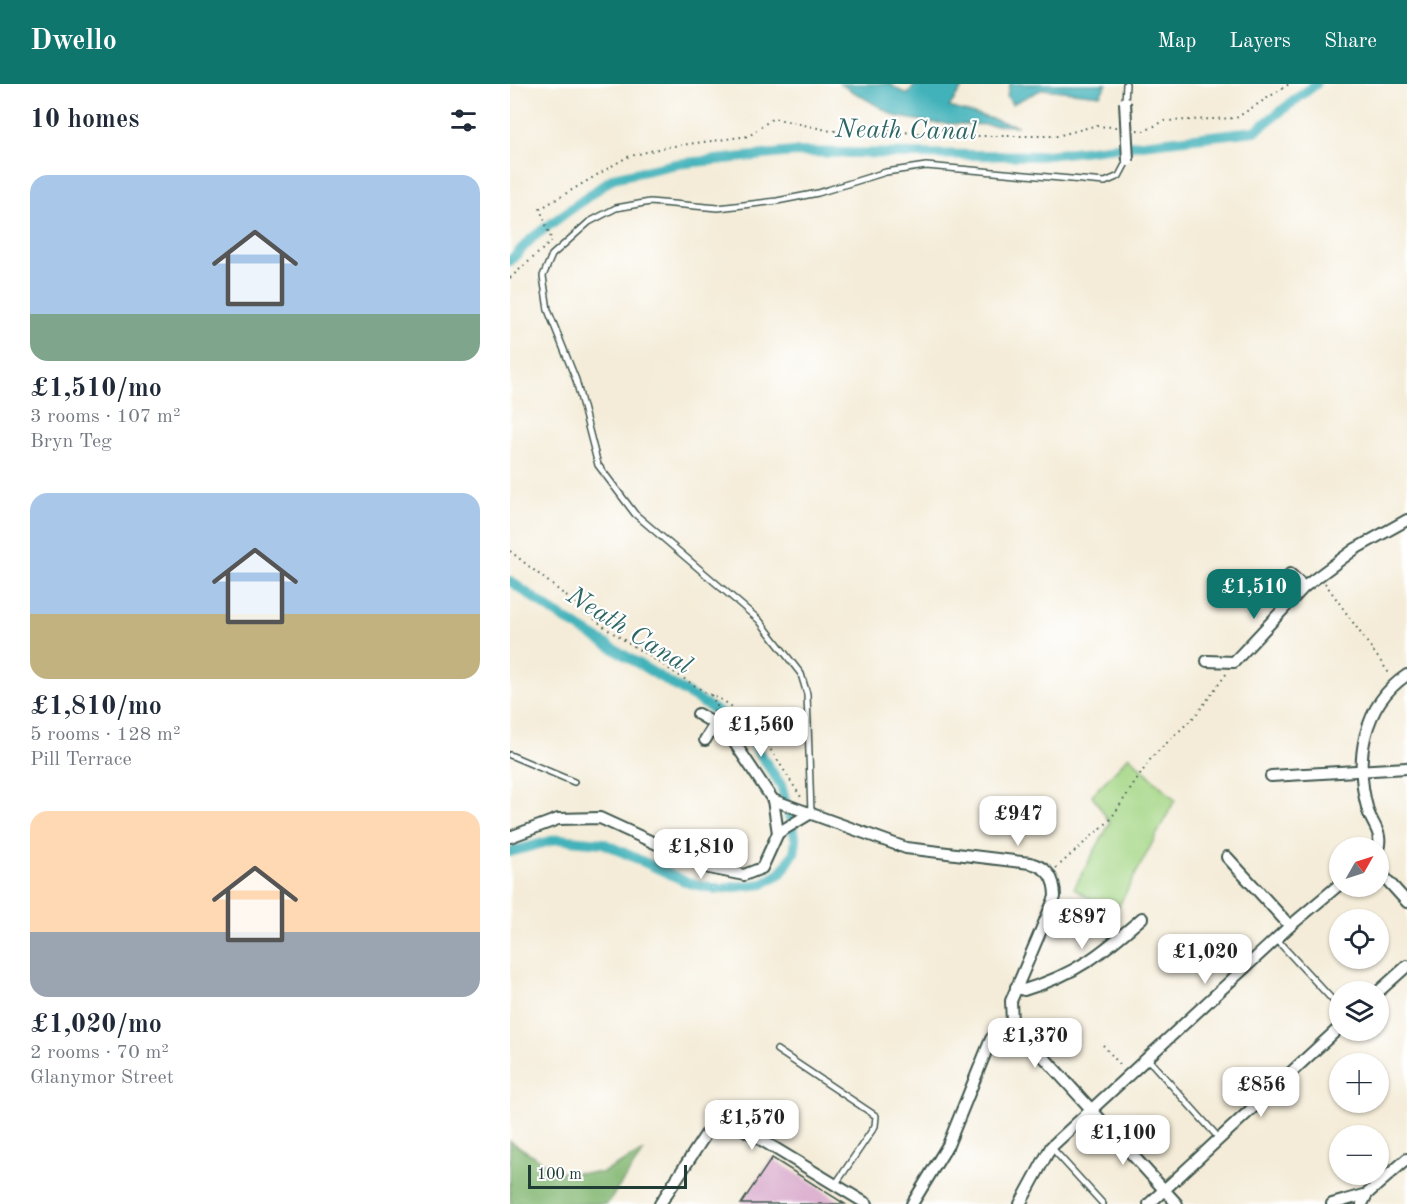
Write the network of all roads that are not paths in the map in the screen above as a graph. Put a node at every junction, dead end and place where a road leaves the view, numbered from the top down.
1 (1126, 84) edge
2 (1125, 102) joint
3 (1128, 161) joint
4 (1407, 520) edge
5 (1290, 574) dead end
6 (1304, 587) junction
7 (1208, 661) dead end
8 (1407, 675) edge
9 (698, 714) dead end
10 (715, 724) junction
11 (705, 740) dead end
12 (510, 754) edge
13 (1407, 768) edge
14 (1363, 770) junction
15 (1271, 776) dead end
16 (574, 783) dead end
17 (775, 801) junction
18 (812, 813) junction
19 (782, 830) junction
20 (510, 837) edge
21 (1381, 837) edge
22 (1227, 857) dead end
23 (1389, 882) edge
24 (1329, 893) edge
25 (1407, 902) edge
26 (1142, 918) dead end
27 (1290, 926) junction
28 (1276, 939) junction
29 (1407, 966) edge
30 (1389, 982) edge
31 (1016, 987) junction
32 (1329, 996) edge
33 (1011, 1017) junction
34 (1329, 1037) edge
35 (777, 1050) dead end
36 (1146, 1058) junction
37 (1090, 1109) junction
38 (1218, 1137) junction
39 (1051, 1147) junction
40 (1407, 1160) edge
41 (835, 1185) junction
42 (1164, 1190) junction
43 (1365, 1199) edge
44 (660, 1204) edge
45 (867, 1204) edge
46 (912, 1204) edge
47 (1020, 1204) edge
48 (1103, 1204) edge
49 (1149, 1204) edge
50 (1177, 1204) edge
51 (1332, 1204) edge

1 - 2 lane
2 - 3 street, bridge
3 - 18 lane
4 - 6 street
5 - 6 street
6 - 7 street
8 - 14 street
9 - 10 street
10 - 11 street
10 - 17 street
12 - 16 lane
13 - 14 street
14 - 15 street
14 - 21 street
17 - 18 street
17 - 19 street
18 - 19 street
18 - 31 street
19 - 20 street
22 - 27 street
23 - 25 street
24 - 27 street
26 - 31 street
27 - 28 street
28 - 32 lane
28 - 36 street
29 - 30 street
31 - 33 street
33 - 37 street
33 - 46 street
34 - 38 street
35 - 41 lane
36 - 37 street
36 - 38 lane
37 - 39 street
37 - 42 street
38 - 42 street
39 - 47 street
39 - 48 lane
40 - 43 street
41 - 44 street
41 - 45 street
42 - 49 street
42 - 50 street
43 - 51 street

